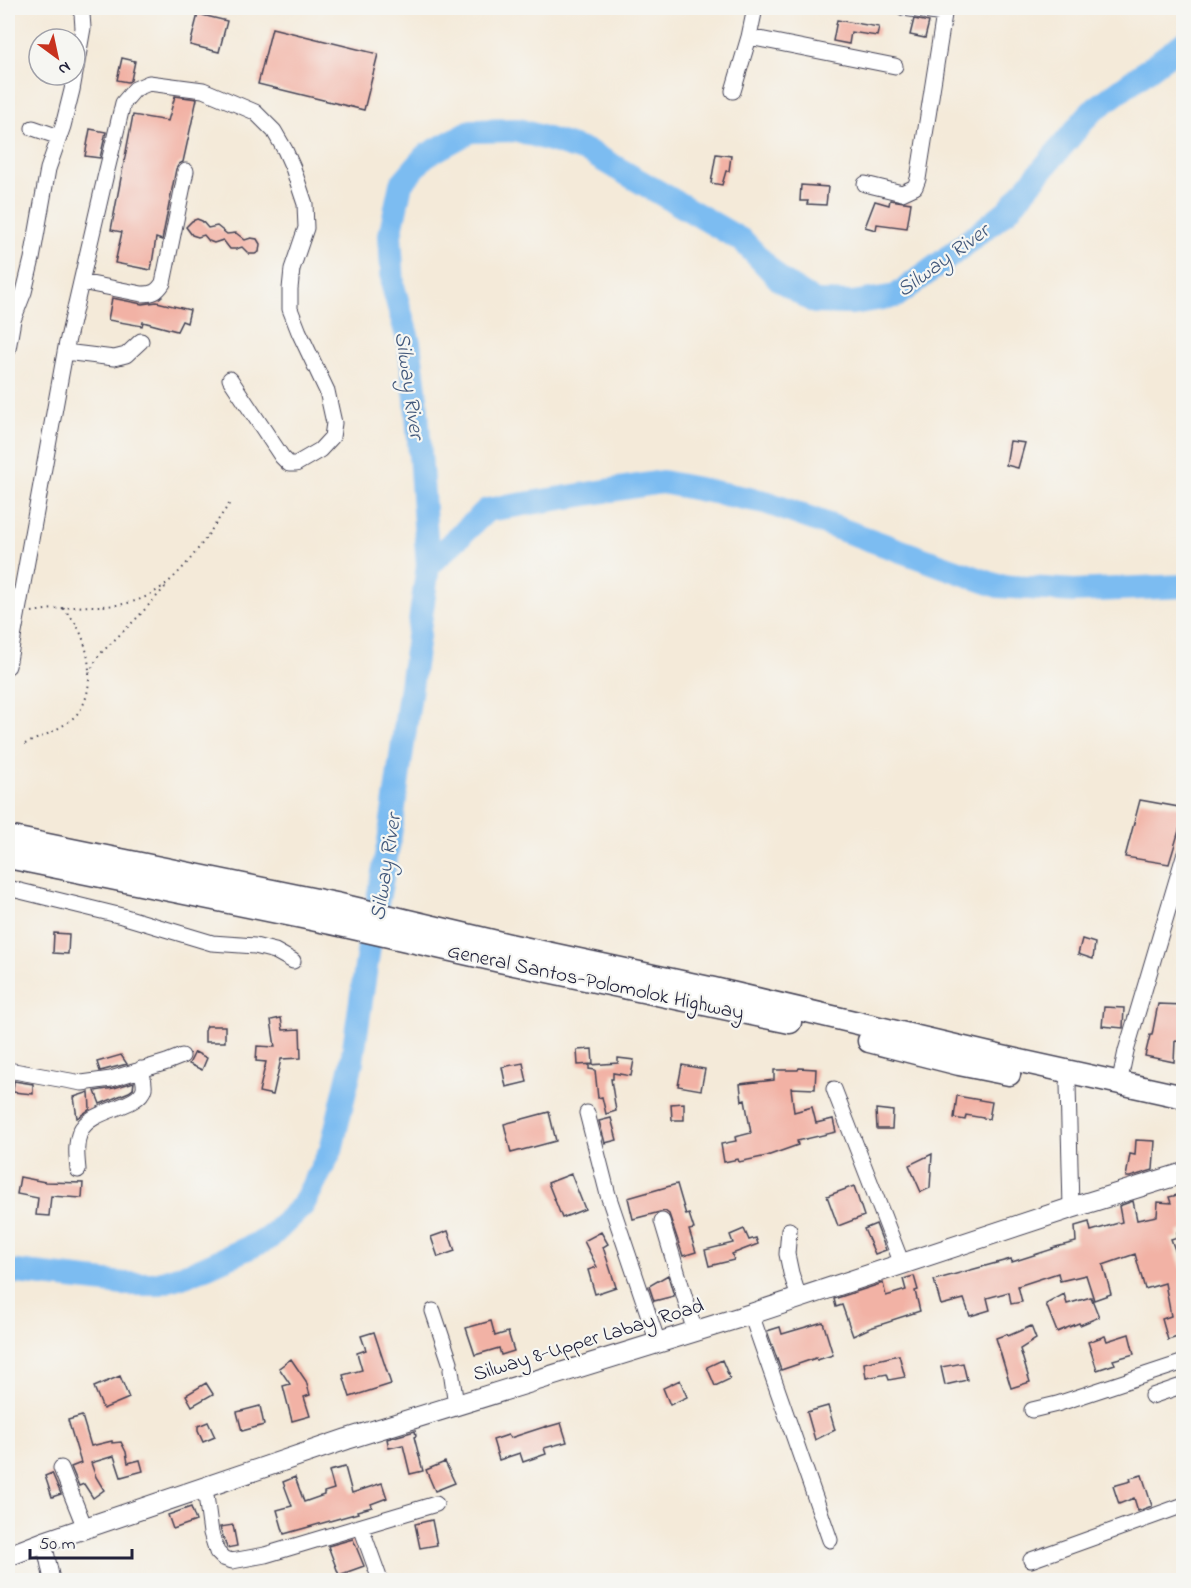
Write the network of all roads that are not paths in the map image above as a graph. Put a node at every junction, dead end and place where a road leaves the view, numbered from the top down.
1 (79, 8) edge
2 (755, 8) edge
3 (904, 8) edge
4 (944, 11) edge
5 (749, 37) junction
6 (895, 66) dead end
7 (734, 91) dead end
8 (33, 128) dead end
9 (59, 137) junction
10 (186, 171) dead end
11 (865, 184) dead end
12 (81, 282) junction
13 (141, 341) dead end
14 (8, 349) edge
15 (65, 352) junction
16 (230, 379) dead end
17 (8, 666) edge
18 (8, 837) edge
19 (1184, 856) edge
20 (8, 857) edge
21 (8, 888) edge
22 (334, 913) junction
23 (425, 934) junction
24 (293, 961) dead end
25 (182, 1056) dead end
26 (141, 1069) junction
27 (8, 1070) edge
28 (1068, 1084) junction
29 (1119, 1084) junction
30 (834, 1089) dead end
31 (1184, 1097) edge
32 (1184, 1110) edge
33 (587, 1113) dead end
34 (78, 1170) dead end
35 (1184, 1173) edge
36 (1071, 1208) junction
37 (662, 1221) dead end
38 (789, 1230) dead end
39 (902, 1264) junction
40 (799, 1298) junction
41 (433, 1311) dead end
42 (751, 1314) junction
43 (695, 1332) junction
44 (658, 1343) junction
45 (1184, 1362) edge
46 (1184, 1385) edge
47 (1152, 1396) dead end
48 (456, 1406) junction
49 (1032, 1410) dead end
50 (62, 1468) dead end
51 (205, 1488) junction
52 (435, 1504) dead end
53 (1184, 1505) edge
54 (361, 1527) junction
55 (85, 1528) junction
56 (830, 1540) dead end
57 (44, 1542) junction
58 (8, 1556) edge
59 (1031, 1560) dead end
60 (52, 1581) edge
61 (380, 1581) edge

1 - 9 street
2 - 5 street
3 - 4 street
4 - 11 street
5 - 6 street
5 - 7 street
8 - 9 street
9 - 14 street
10 - 12 street
12 - 15 street
12 - 16 street
13 - 15 street
15 - 17 street
18 - 22 highway
19 - 29 street
20 - 22 highway
21 - 24 street
22 - 23 highway
23 - 28 highway, General Santos-Polomolok Highway
23 - 29 highway
25 - 26 street
26 - 27 street
26 - 34 street
28 - 32 highway, General Santos-Polomolok Highway
28 - 36 street
29 - 31 highway
30 - 39 street
33 - 44 street
35 - 36 main road, Silway 8-Upper Labay Road
36 - 39 main road, Silway 8-Upper Labay Road
37 - 43 street
38 - 40 street
39 - 40 main road, Silway 8-Upper Labay Road
40 - 42 main road, Silway 8-Upper Labay Road
41 - 48 street
42 - 43 main road, Silway 8-Upper Labay Road
42 - 56 street
43 - 44 main road, Silway 8-Upper Labay Road
44 - 48 main road, Silway 8-Upper Labay Road
45 - 49 street
46 - 47 street
48 - 51 main road, Silway 8-Upper Labay Road
50 - 55 street
51 - 54 street
51 - 55 main road, Silway 8-Upper Labay Road
52 - 54 street
53 - 59 street
54 - 61 street
55 - 57 main road, Silway 8-Upper Labay Road
57 - 58 main road, Silway 8-Upper Labay Road
57 - 60 street

